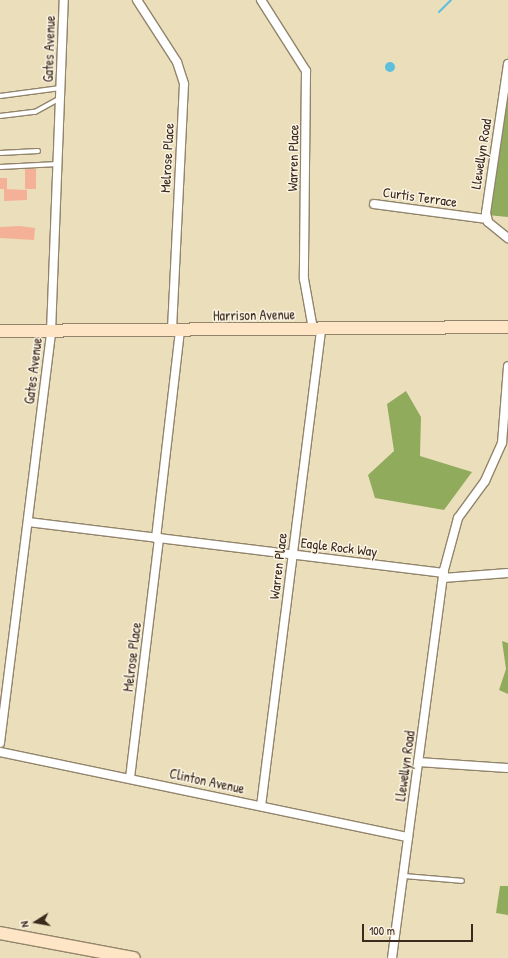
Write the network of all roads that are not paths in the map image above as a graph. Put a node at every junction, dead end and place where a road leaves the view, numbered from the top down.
1 (64, 0) edge
2 (137, 0) edge
3 (261, 0) edge
4 (508, 64) edge
5 (61, 88) junction
6 (0, 96) edge
7 (60, 98) junction
8 (0, 116) edge
9 (38, 151) dead end
10 (0, 153) edge
11 (58, 164) junction
12 (0, 168) edge
13 (374, 204) dead end
14 (487, 219) junction
15 (508, 238) edge
16 (508, 327) edge
17 (317, 329) junction
18 (0, 331) edge
19 (176, 331) junction
20 (51, 332) junction
21 (508, 366) edge
22 (28, 522) junction
23 (158, 538) junction
24 (293, 555) junction
25 (508, 573) edge
26 (443, 576) junction
27 (0, 743) edge
28 (0, 752) edge
29 (418, 762) junction
30 (508, 768) edge
31 (130, 778) junction
32 (261, 806) junction
33 (408, 837) junction
34 (403, 876) junction
35 (462, 880) dead end
36 (0, 933) edge
37 (134, 958) edge
38 (392, 958) edge

1 - 5 street, Gates Avenue
2 - 19 street, Melrose Place
3 - 17 street, Warren Place
4 - 14 street, Llewellyn Road
5 - 6 lane
5 - 7 street, Gates Avenue
7 - 8 lane
7 - 11 street, Gates Avenue
9 - 10 lane
11 - 12 lane
11 - 20 street, Gates Avenue
13 - 14 street, Curtis Terrace
14 - 15 street
16 - 17 street, Harrison Avenue
17 - 19 street, Harrison Avenue
17 - 24 street, Warren Place
18 - 20 street, Harrison Avenue
19 - 20 street, Harrison Avenue
19 - 23 street, Melrose Place
20 - 22 street, Gates Avenue
21 - 26 street, Llewellyn Road
22 - 23 street, Eagle Rock Way
22 - 27 street, Gates Avenue
23 - 24 street, Eagle Rock Way
23 - 31 street, Melrose Place
24 - 26 street, Eagle Rock Way
24 - 32 street, Warren Place
25 - 26 street, Eagle Rock Way
26 - 29 street, Llewellyn Road
28 - 31 street, Clinton Avenue
29 - 30 street
29 - 33 street, Llewellyn Road
31 - 32 street, Clinton Avenue
32 - 33 street, Clinton Avenue
33 - 34 street, Llewellyn Road
34 - 35 lane
34 - 38 street, Llewellyn Road
36 - 37 street

